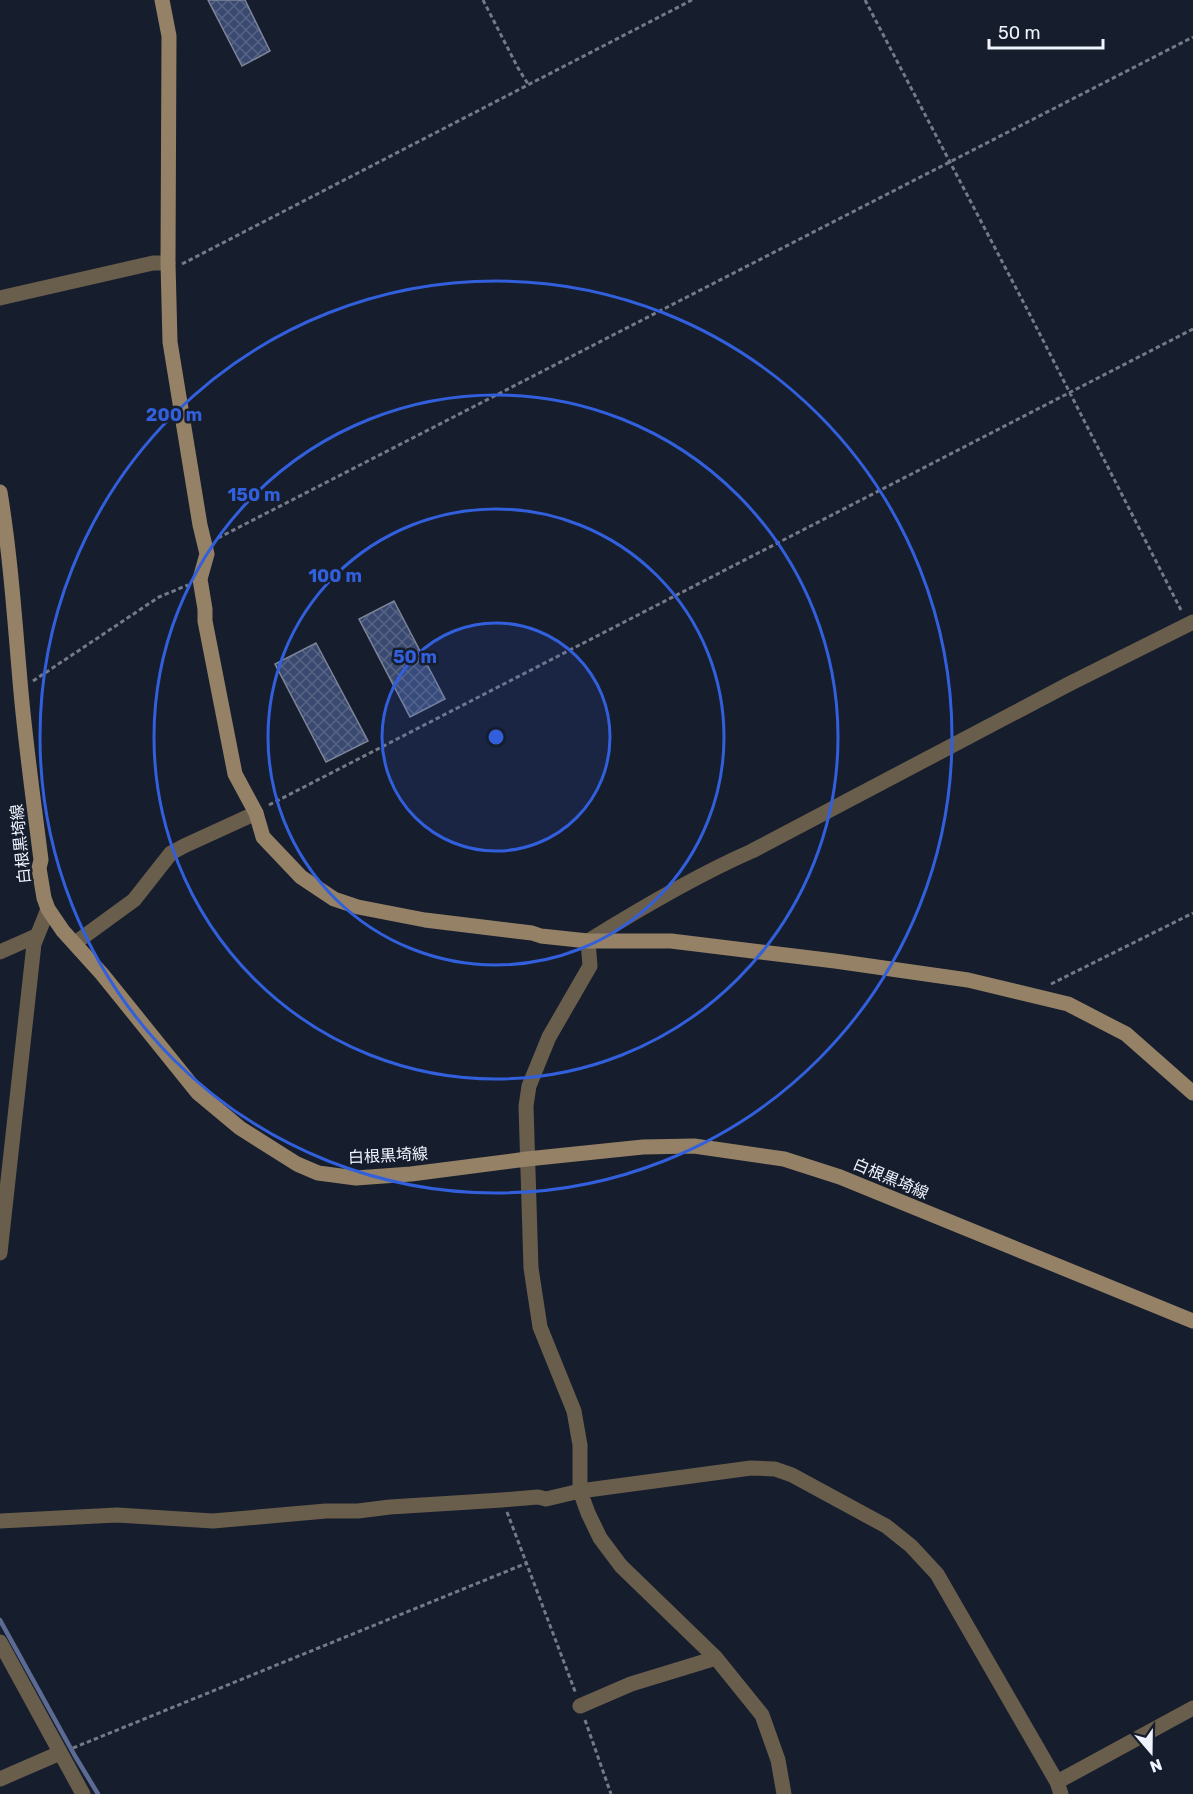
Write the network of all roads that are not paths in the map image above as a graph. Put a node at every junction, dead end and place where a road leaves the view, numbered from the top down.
1 (162, 0) edge
2 (168, 263) junction
3 (0, 298) edge
4 (0, 492) edge
5 (1191, 624) edge
6 (256, 813) junction
7 (48, 909) junction
8 (36, 936) junction
9 (588, 941) junction
10 (75, 943) junction
11 (0, 952) edge
12 (1193, 1094) edge
13 (527, 1159) junction
14 (0, 1253) edge
15 (1193, 1321) edge
16 (580, 1491) junction
17 (0, 1521) edge
18 (0, 1642) edge
19 (716, 1658) junction
20 (580, 1706) road end
21 (1193, 1708) edge
22 (60, 1753) junction
23 (0, 1779) edge
24 (1059, 1788) edge
25 (83, 1794) edge
26 (784, 1794) edge

1 - 2 street
2 - 3 street
2 - 6 street
4 - 7 street, 白根黒埼線
5 - 9 street
6 - 9 street
6 - 10 street
7 - 8 street
7 - 10 street, 白根黒埼線
8 - 11 street
8 - 14 street
9 - 12 street
9 - 13 street
10 - 13 street, 白根黒埼線
13 - 15 street, 白根黒埼線
13 - 16 street
16 - 17 street
16 - 19 street
16 - 24 street
18 - 22 street
19 - 20 street
19 - 26 street
21 - 24 street
22 - 23 street
22 - 25 street

